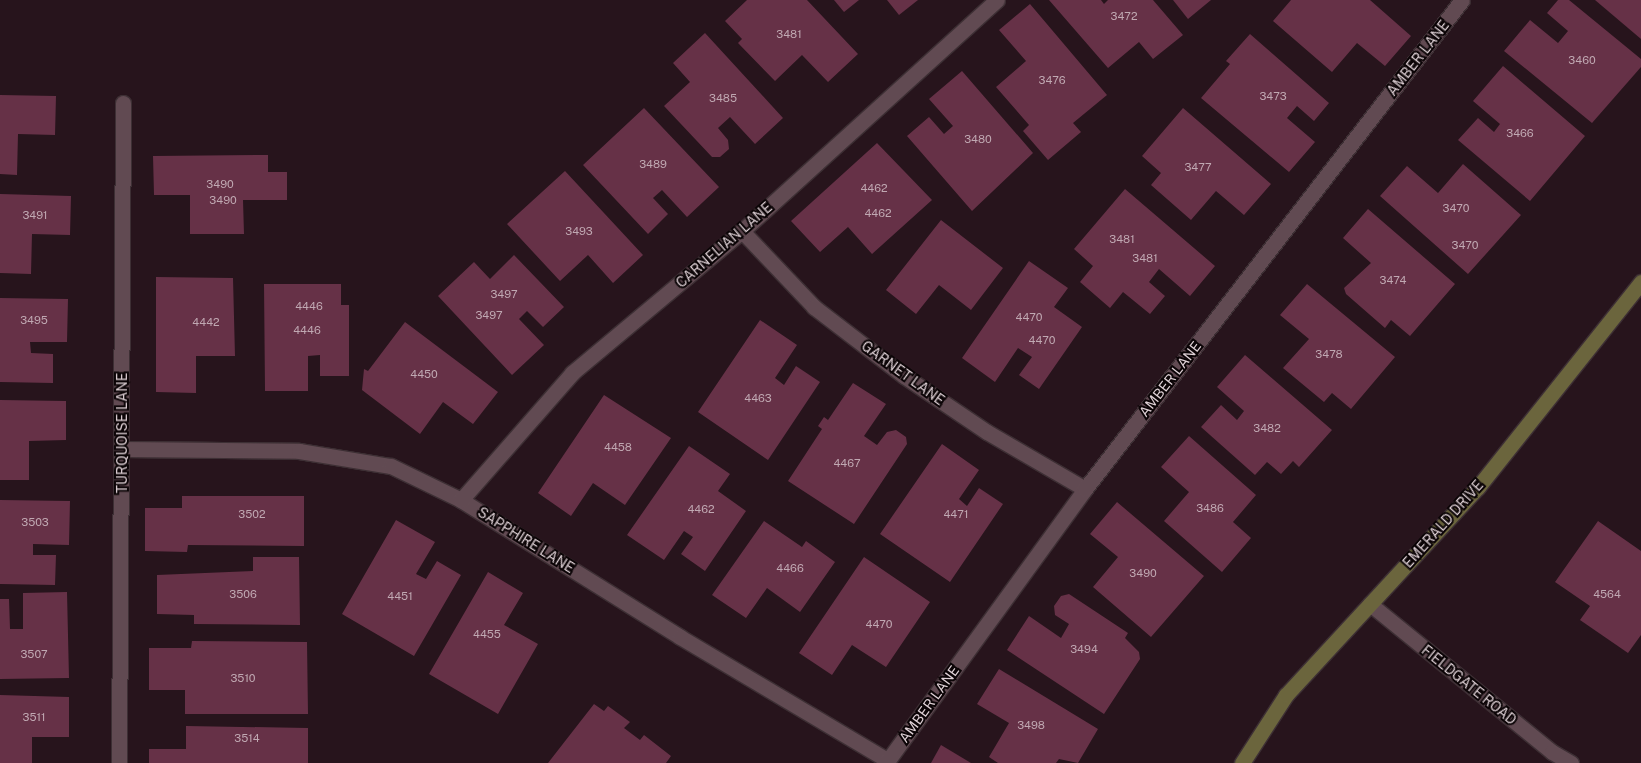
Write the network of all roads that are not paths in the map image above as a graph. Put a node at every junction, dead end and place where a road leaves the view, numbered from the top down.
1 (997, 0) edge
2 (1462, 0) edge
3 (123, 103) dead end
4 (742, 231) junction
5 (1641, 282) edge
6 (122, 449) junction
7 (1085, 489) junction
8 (461, 500) junction
9 (1370, 604) junction
10 (886, 762) edge
11 (119, 763) edge
12 (1242, 763) edge
13 (1571, 763) edge

1 - 4 street, CARNELIAN LANE
2 - 7 street, AMBER LANE
3 - 6 street, TURQUOISE LANE
4 - 7 street, GARNET LANE
4 - 8 street, CARNELIAN LANE
5 - 9 main road, EMERALD DRIVE
6 - 8 street, SAPPHIRE LANE
6 - 11 street, TURQUOISE LANE
7 - 10 street, AMBER LANE
8 - 10 street, SAPPHIRE LANE
9 - 12 main road, EMERALD DRIVE
9 - 13 street, FIELDGATE ROAD

